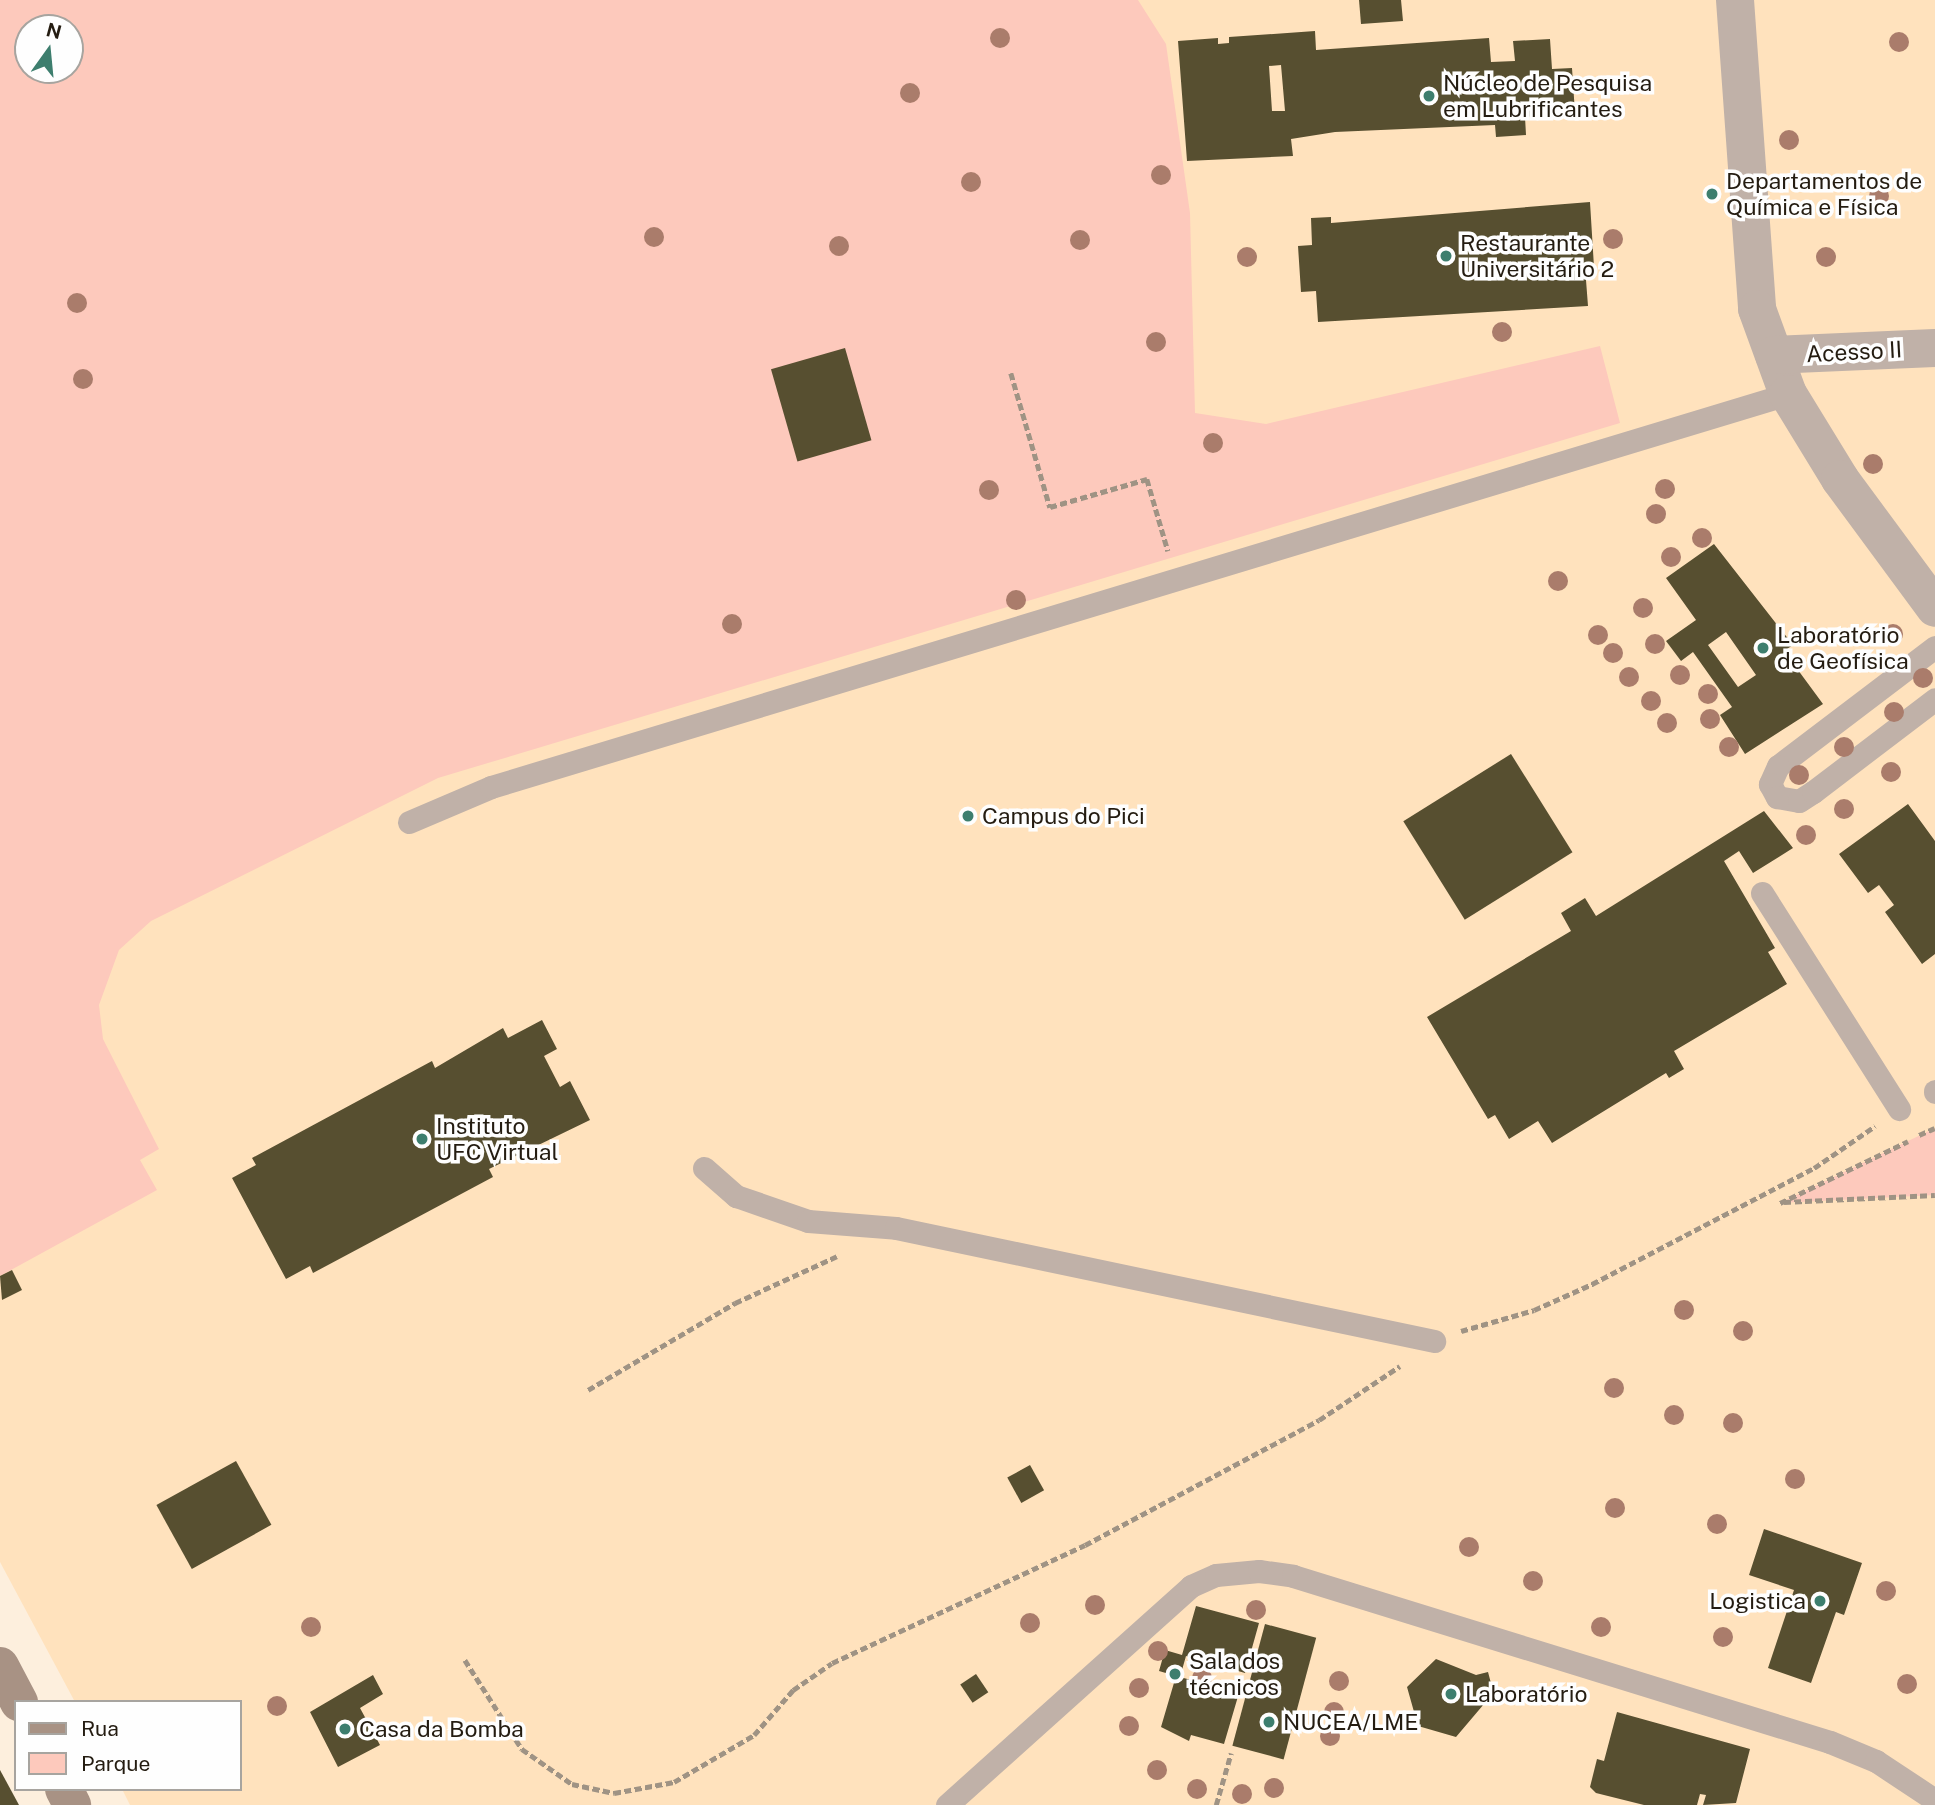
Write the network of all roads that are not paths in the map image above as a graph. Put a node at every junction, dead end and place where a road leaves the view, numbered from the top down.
1 (1735, 0) edge
2 (1935, 348) edge
3 (1774, 355) junction
4 (1788, 394) junction
5 (1935, 608) edge
6 (1935, 647) edge
7 (1935, 699) edge
8 (409, 822) dead end
9 (1762, 893) dead end
10 (1899, 1109) road end
11 (704, 1168) dead end
12 (1434, 1341) road end
13 (0, 1666) edge
14 (18, 1700) edge
15 (1925, 1798) edge
16 (947, 1805) edge

1 - 3 street
2 - 3 street, Acesso II
3 - 4 street
4 - 5 street
4 - 8 lane
6 - 7 lane
9 - 10 lane
11 - 12 lane
13 - 14 street
15 - 16 lane

